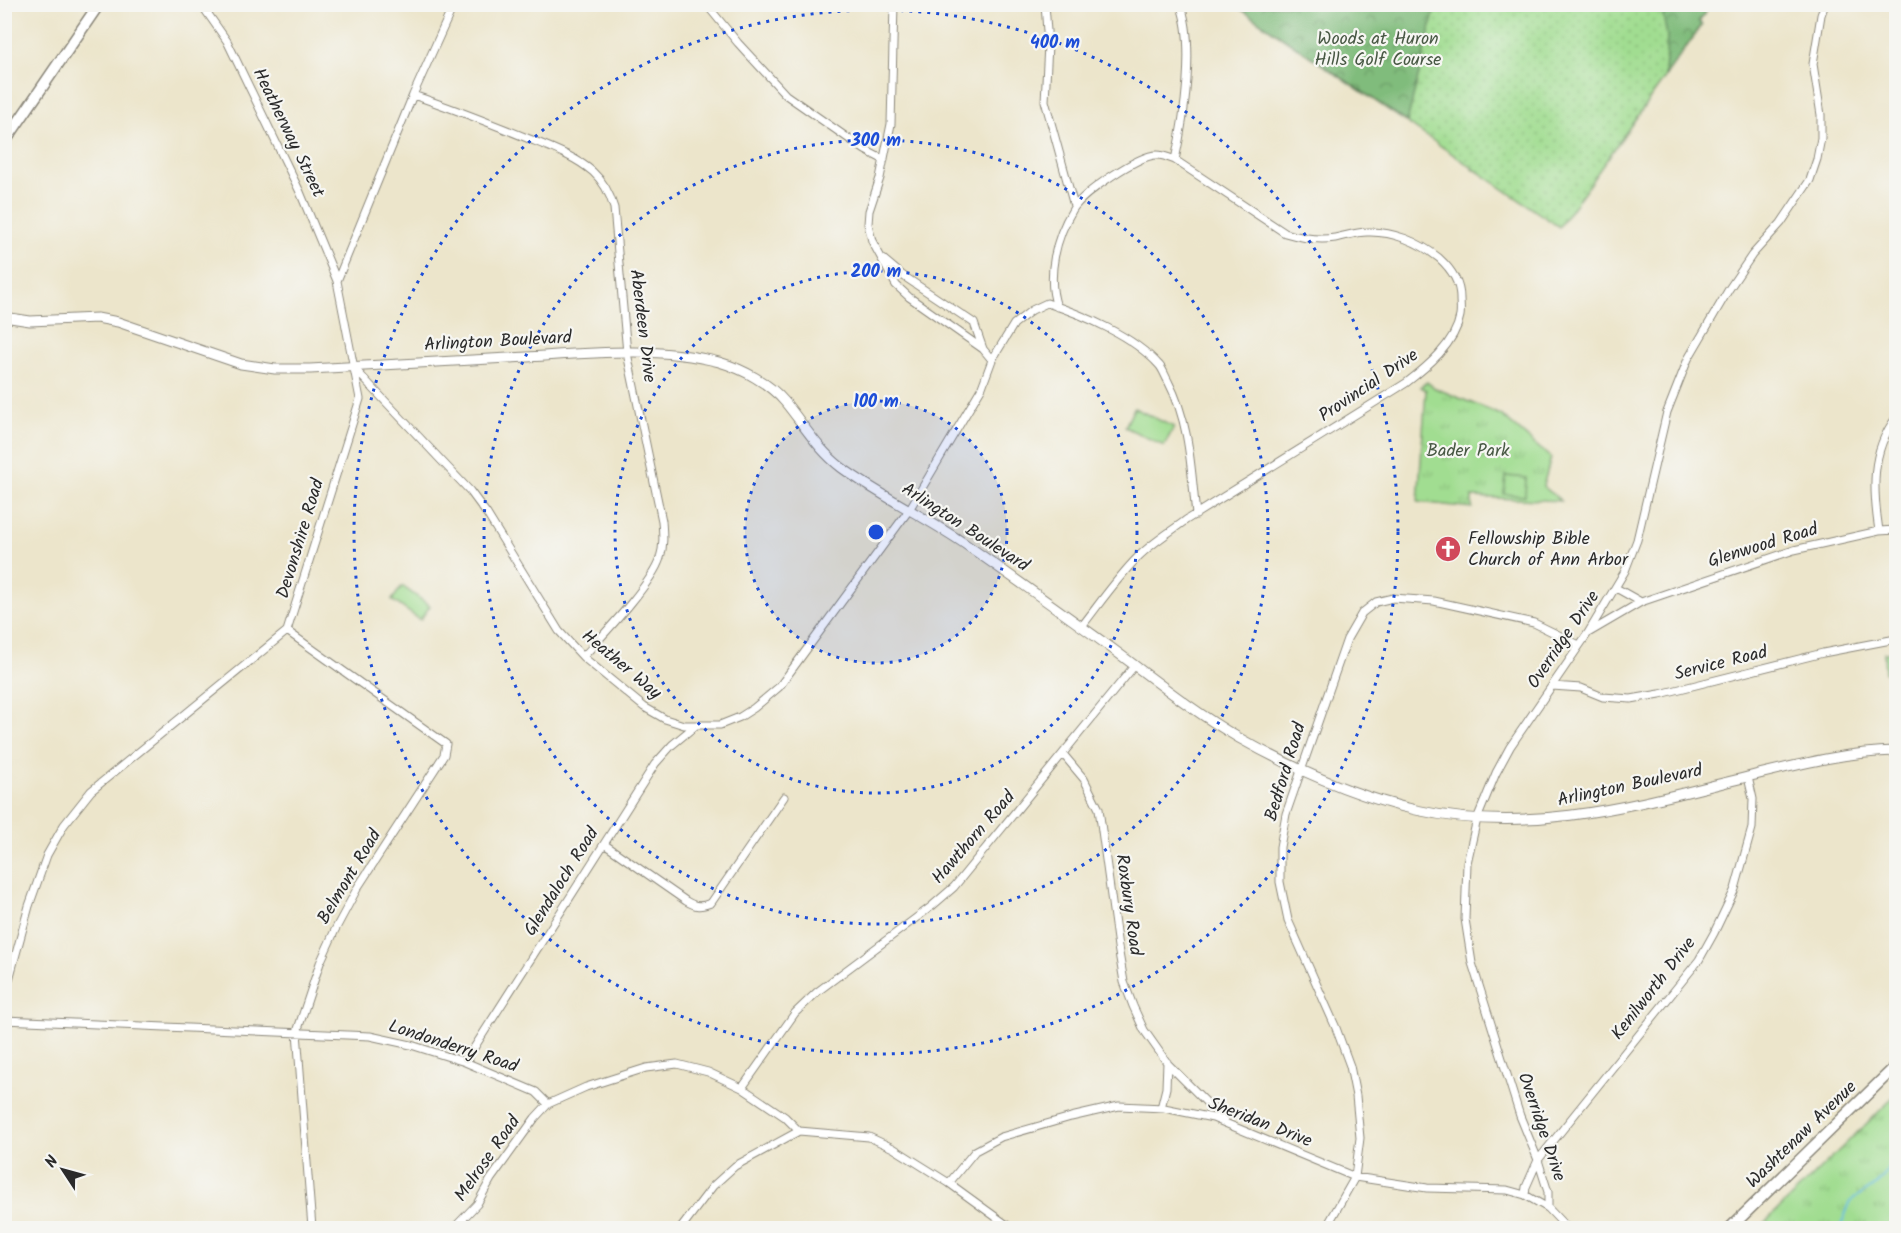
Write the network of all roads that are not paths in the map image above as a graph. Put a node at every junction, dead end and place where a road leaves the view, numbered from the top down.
1 (99, 4) edge
2 (201, 4) edge
3 (454, 4) edge
4 (706, 4) edge
5 (894, 4) edge
6 (1045, 4) edge
7 (1180, 4) edge
8 (1825, 4) edge
9 (413, 95) junction
10 (4, 143) edge
11 (884, 160) junction
12 (1175, 160) junction
13 (1074, 206) junction
14 (881, 257) junction
15 (337, 281) junction
16 (1057, 307) junction
17 (4, 317) edge
18 (983, 349) junction
19 (627, 352) junction
20 (992, 360) junction
21 (353, 367) junction
22 (1896, 418) edge
23 (909, 510) junction
24 (1196, 515) junction
25 (1896, 530) edge
26 (1879, 531) junction
27 (1616, 588) junction
28 (1641, 602) junction
29 (1082, 626) junction
30 (287, 631) junction
31 (1587, 633) junction
32 (1896, 639) edge
33 (1579, 645) junction
34 (583, 657) junction
35 (1135, 665) junction
36 (1552, 686) junction
37 (695, 726) junction
38 (1896, 751) edge
39 (1063, 754) junction
40 (1301, 768) junction
41 (1748, 777) junction
42 (784, 797) dead end
43 (1477, 819) junction
44 (604, 844) junction
45 (4, 998) edge
46 (4, 1020) edge
47 (297, 1032) junction
48 (465, 1062) junction
49 (1167, 1062) junction
50 (1896, 1066) edge
51 (742, 1088) junction
52 (548, 1104) junction
53 (1161, 1108) junction
54 (1226, 1123) junction
55 (799, 1131) junction
56 (1538, 1160) junction
57 (1355, 1177) junction
58 (949, 1183) junction
59 (1525, 1196) junction
60 (1548, 1208) junction
61 (312, 1228) edge
62 (451, 1228) edge
63 (681, 1228) edge
64 (1011, 1228) edge
65 (1326, 1228) edge
66 (1567, 1228) edge
67 (1730, 1228) edge

1 - 10 main road
2 - 15 street, Heatherway Street
3 - 9 street
4 - 11 street
5 - 11 street
6 - 13 street
7 - 12 street
8 - 27 street, Overridge Drive
9 - 15 street
9 - 19 street, Aberdeen Drive
11 - 14 street
12 - 13 street, Provincial Drive
12 - 24 street, Provincial Drive
13 - 16 street, Provincial Drive
14 - 18 street
14 - 18 street
15 - 21 street, Devonshire Road
16 - 20 street, Heather Way
16 - 24 street
17 - 21 street, Arlington Boulevard
18 - 20 street
19 - 21 street, Arlington Boulevard
19 - 23 street, Arlington Boulevard
19 - 34 street, Aberdeen Drive
20 - 23 street, Heather Way
21 - 30 street, Devonshire Road
21 - 34 street, Heather Way
22 - 26 street
23 - 29 street, Arlington Boulevard
23 - 37 street, Heather Way
24 - 29 street, Provincial Drive
25 - 26 street, Glenwood Road
26 - 28 street, Glenwood Road
27 - 28 street
27 - 31 street, Overridge Drive
28 - 31 street, Glenwood Road
29 - 35 street, Arlington Boulevard
30 - 45 street
30 - 47 street, Belmont Road
31 - 33 street, Overridge Drive
32 - 36 street, Service Road
33 - 36 street, Overridge Drive
33 - 40 street, Bedford Road
34 - 37 street, Heather Way
35 - 39 street, Hawthorn Road
35 - 40 street, Arlington Boulevard
36 - 43 street, Overridge Drive
37 - 44 street, Glendaloch Road
38 - 41 street, Arlington Boulevard
39 - 49 street, Roxbury Road
39 - 51 street, Hawthorn Road
40 - 43 street, Arlington Boulevard
40 - 57 street, Bedford Road
41 - 43 street, Arlington Boulevard
41 - 56 street, Kenilworth Drive
42 - 44 street
43 - 56 street, Overridge Drive
44 - 48 street, Glendaloch Road
46 - 47 street, Londonderry Road
47 - 48 street, Londonderry Road
47 - 61 street, Belmont Road
48 - 52 street, Londonderry Road
49 - 53 street
49 - 54 street, Roxbury Road
50 - 67 main road, Washtenaw Avenue
51 - 52 street
51 - 55 street
52 - 62 street, Melrose Road
53 - 54 street, Sheridan Drive
53 - 58 street, Sheridan Drive
54 - 57 street, Sheridan Drive
55 - 58 street
55 - 63 street
56 - 59 street, Kenilworth Drive
56 - 60 street, Overridge Drive
57 - 59 street, Sheridan Drive
57 - 65 street, Bedford Road
58 - 64 street
59 - 60 street, Sheridan Drive
60 - 66 street, Sheridan Drive

